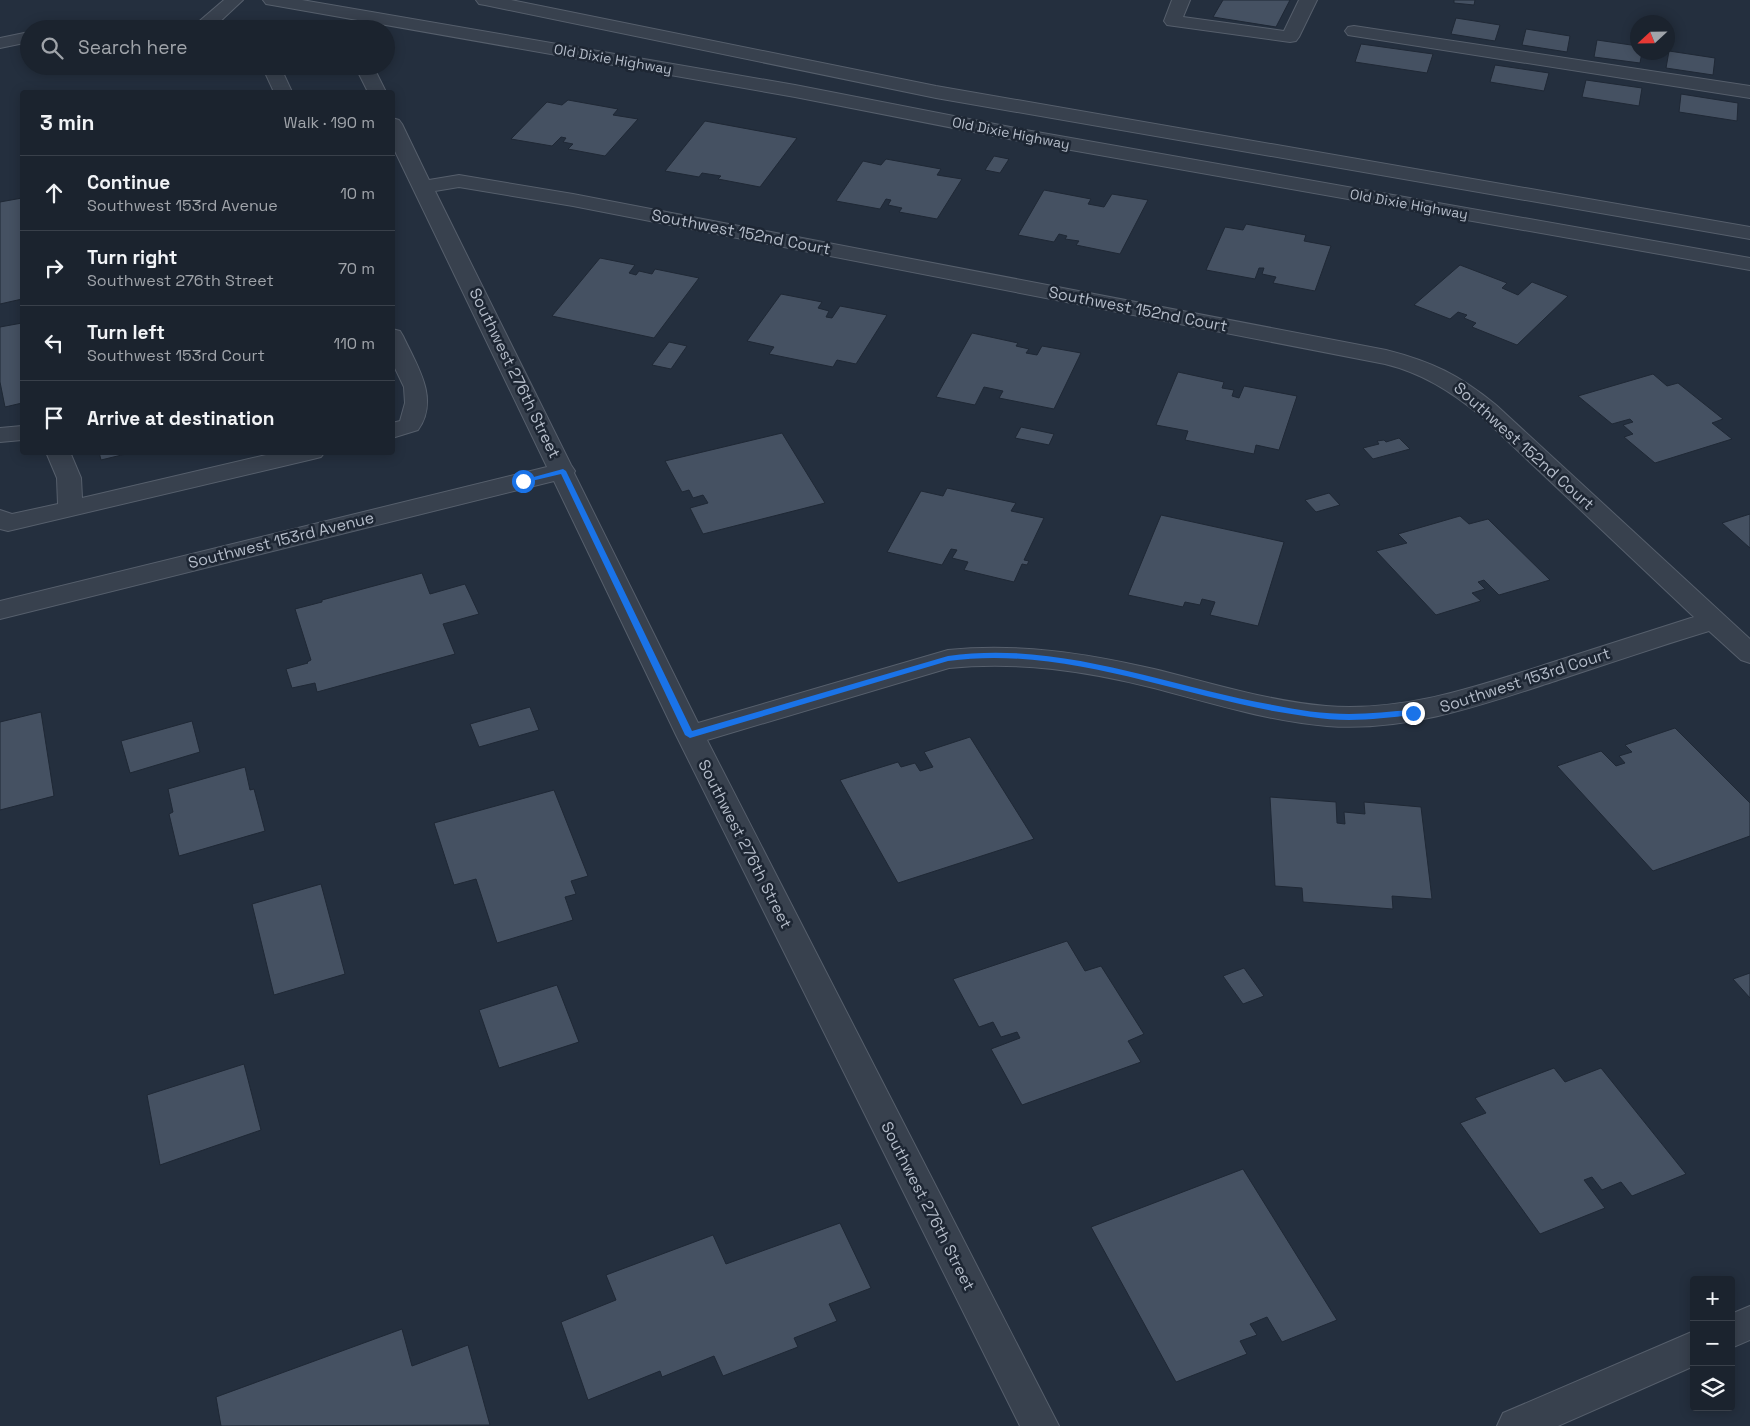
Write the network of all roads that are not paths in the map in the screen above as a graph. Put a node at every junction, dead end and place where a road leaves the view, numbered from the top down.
1 (234, 0) edge
2 (272, 0) edge
3 (485, 0) edge
4 (1182, 0) edge
5 (1308, 0) edge
6 (211, 20) edge
7 (341, 20) edge
8 (395, 28) edge
9 (1354, 30) dead end
10 (20, 39) edge
11 (0, 44) edge
12 (275, 75) edge
13 (368, 75) edge
14 (282, 90) edge
15 (376, 90) edge
16 (1750, 92) edge
17 (395, 130) edge
18 (424, 187) junction
19 (1750, 233) edge
20 (1750, 264) edge
21 (395, 343) edge
22 (395, 430) edge
23 (20, 433) edge
24 (0, 435) edge
25 (59, 455) edge
26 (300, 455) edge
27 (563, 471) junction
28 (70, 508) junction
29 (0, 518) edge
30 (0, 610) edge
31 (1713, 620) junction
32 (1750, 654) edge
33 (690, 735) junction
34 (1750, 1323) edge
35 (1735, 1329) edge
36 (1690, 1350) edge
37 (1040, 1426) edge
38 (1516, 1426) edge

1 - 6 street
2 - 7 street, Old Dixie Highway
3 - 19 street
4 - 5 street
8 - 20 street, Old Dixie Highway
9 - 16 street
10 - 11 street
12 - 14 street
13 - 15 street
17 - 18 street, Southwest 276th Street
18 - 27 street, Southwest 276th Street
18 - 31 street, Southwest 152nd Court
21 - 22 street
23 - 24 street
25 - 28 street
26 - 28 street
27 - 30 street, Southwest 153rd Avenue
27 - 33 street, Southwest 276th Street
28 - 29 street
31 - 32 street, Southwest 152nd Court
31 - 33 street, Southwest 153rd Court
33 - 37 street, Southwest 276th Street
34 - 35 street
36 - 38 street

